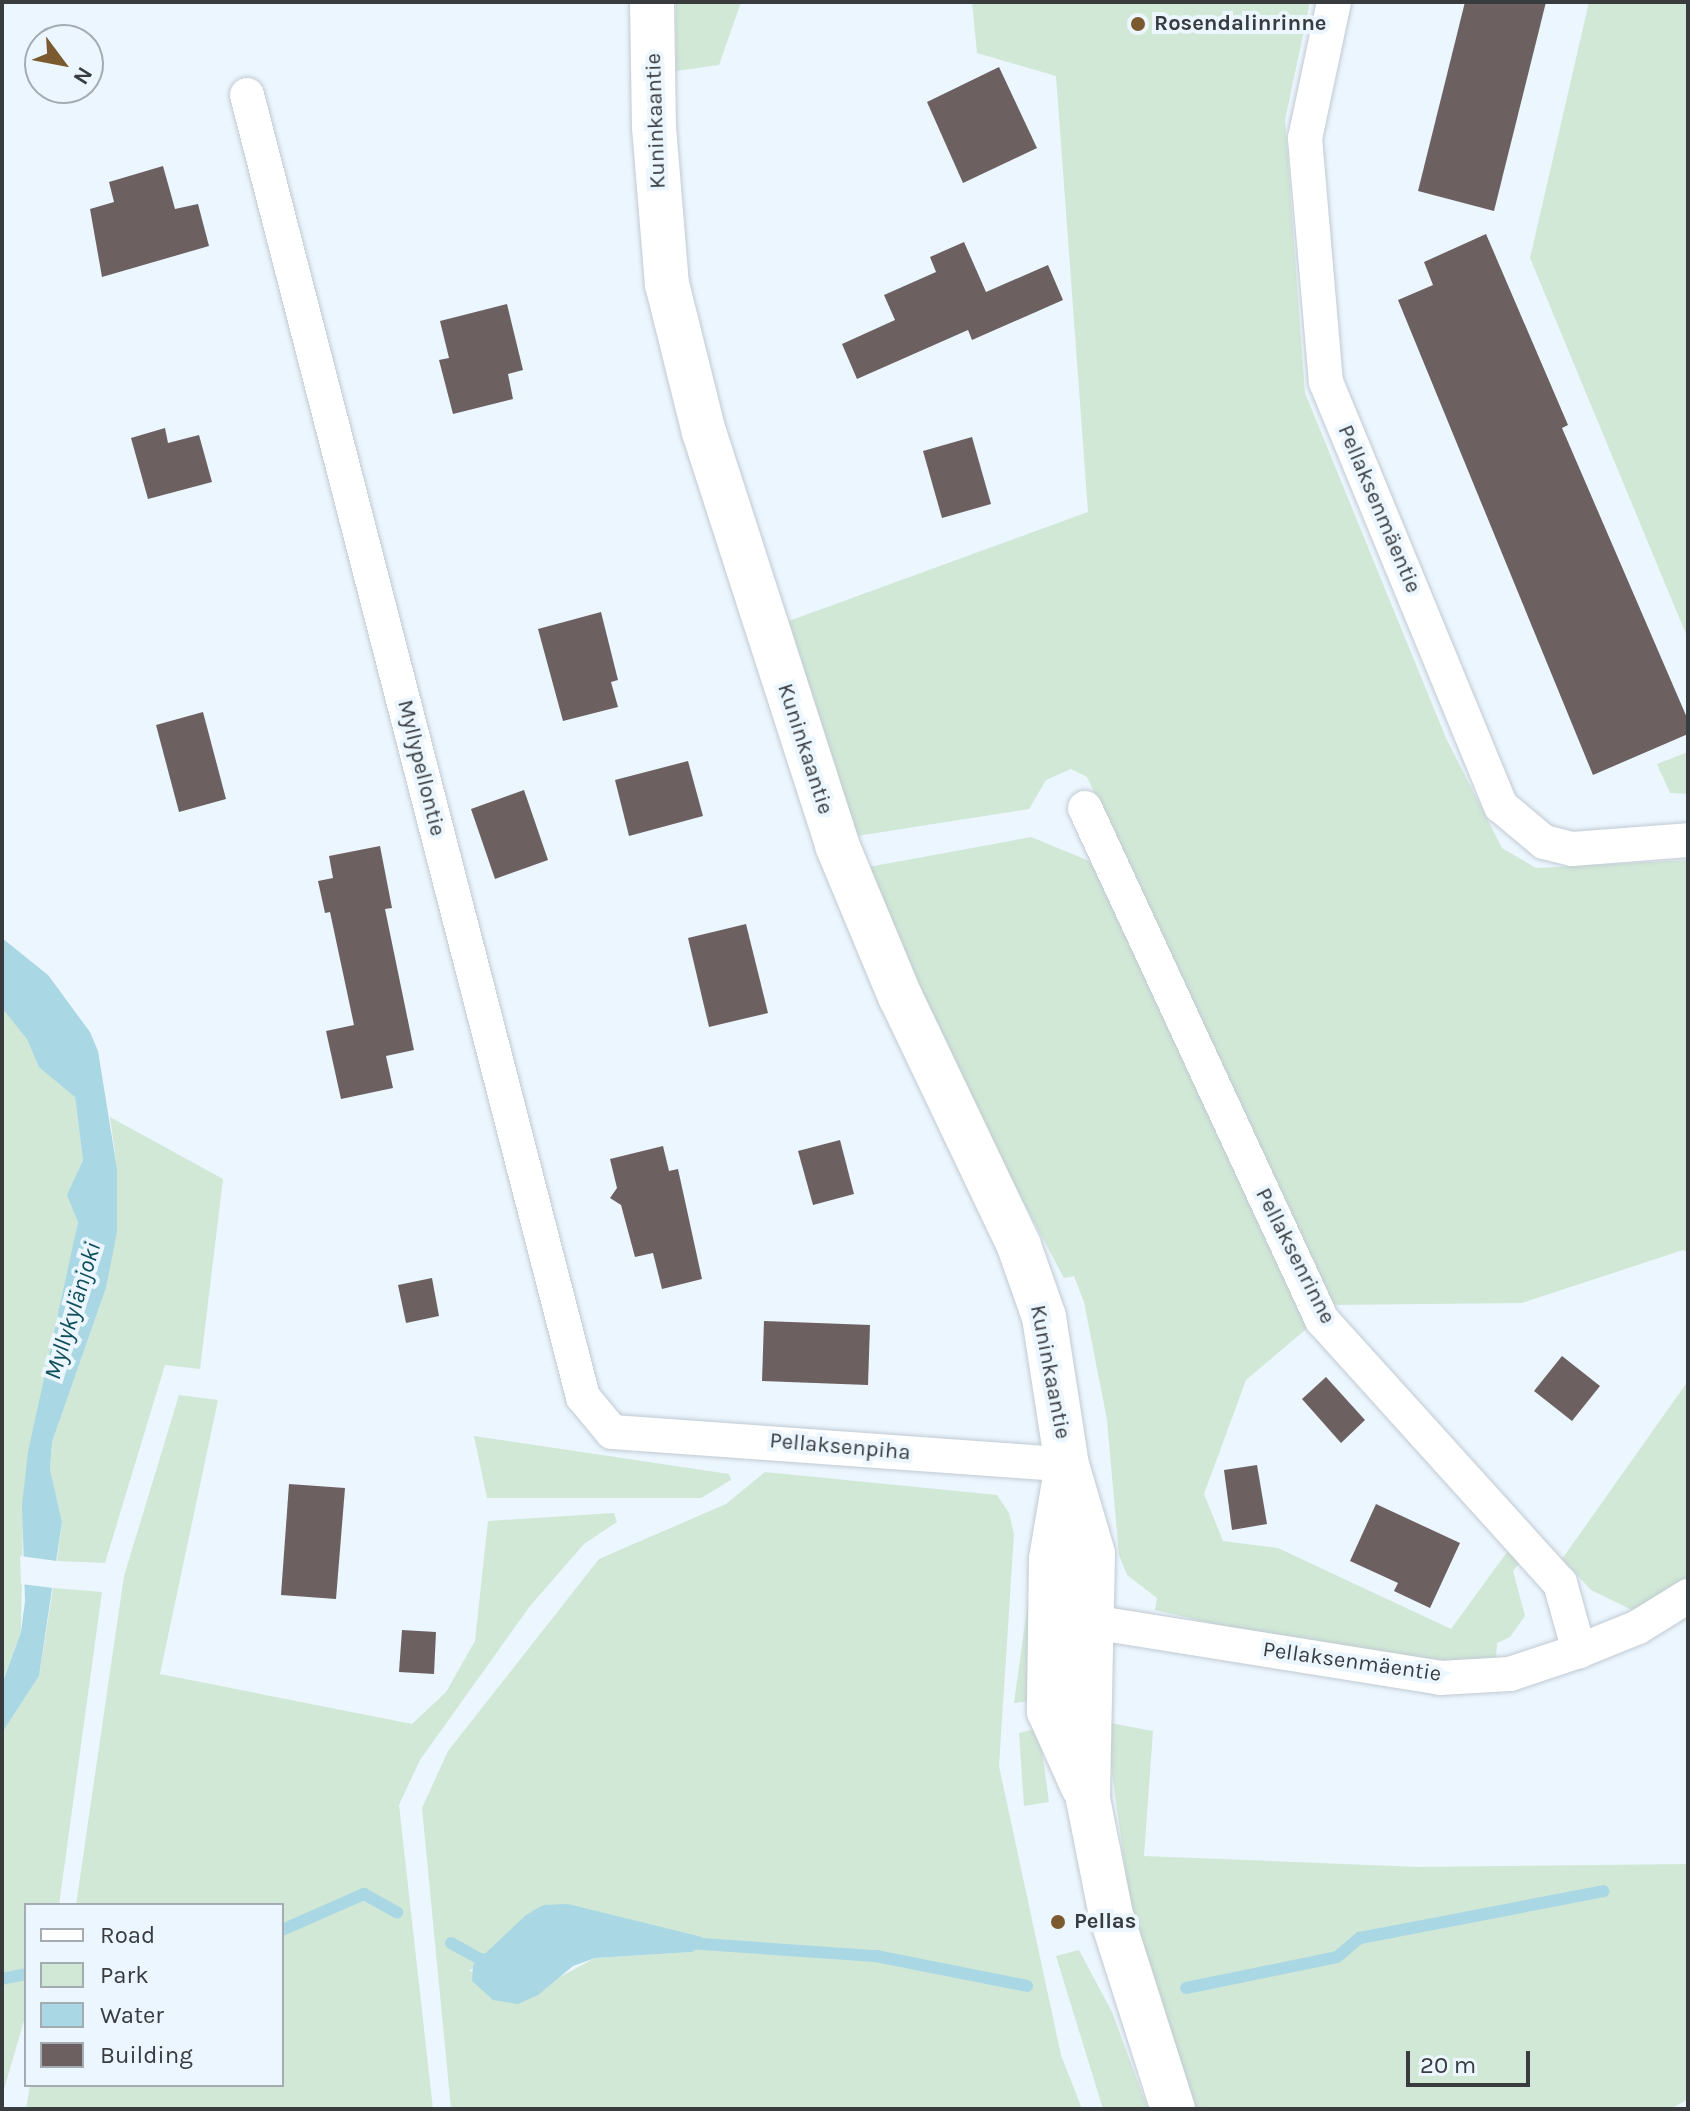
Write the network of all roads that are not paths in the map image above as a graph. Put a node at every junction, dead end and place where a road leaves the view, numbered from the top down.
1 (652, 2) edge
2 (1334, 2) edge
3 (247, 95) dead end
4 (1085, 808) dead end
5 (1688, 840) edge
6 (612, 1432) joint
7 (1067, 1465) junction
8 (1688, 1596) edge
9 (1050, 1618) junction
10 (1093, 1618) junction
11 (1579, 1651) junction
12 (1088, 1799) junction
13 (1173, 2109) edge

1 - 7 main road, Kuninkaantie
2 - 5 street, Pellaksenmäentie
3 - 6 street, Myllypellontie
4 - 11 street, Pellaksenrinne
6 - 7 street, Pellaksenpiha
7 - 9 main road, Kuninkaantie
7 - 10 main road, Kuninkaantie
8 - 11 street, Pellaksenmäentie
9 - 10 street, Pellaksenmäentie
9 - 12 main road, Kuninkaantie
10 - 11 street, Pellaksenmäentie
10 - 12 main road, Kuninkaantie
12 - 13 main road, Kuninkaantie

